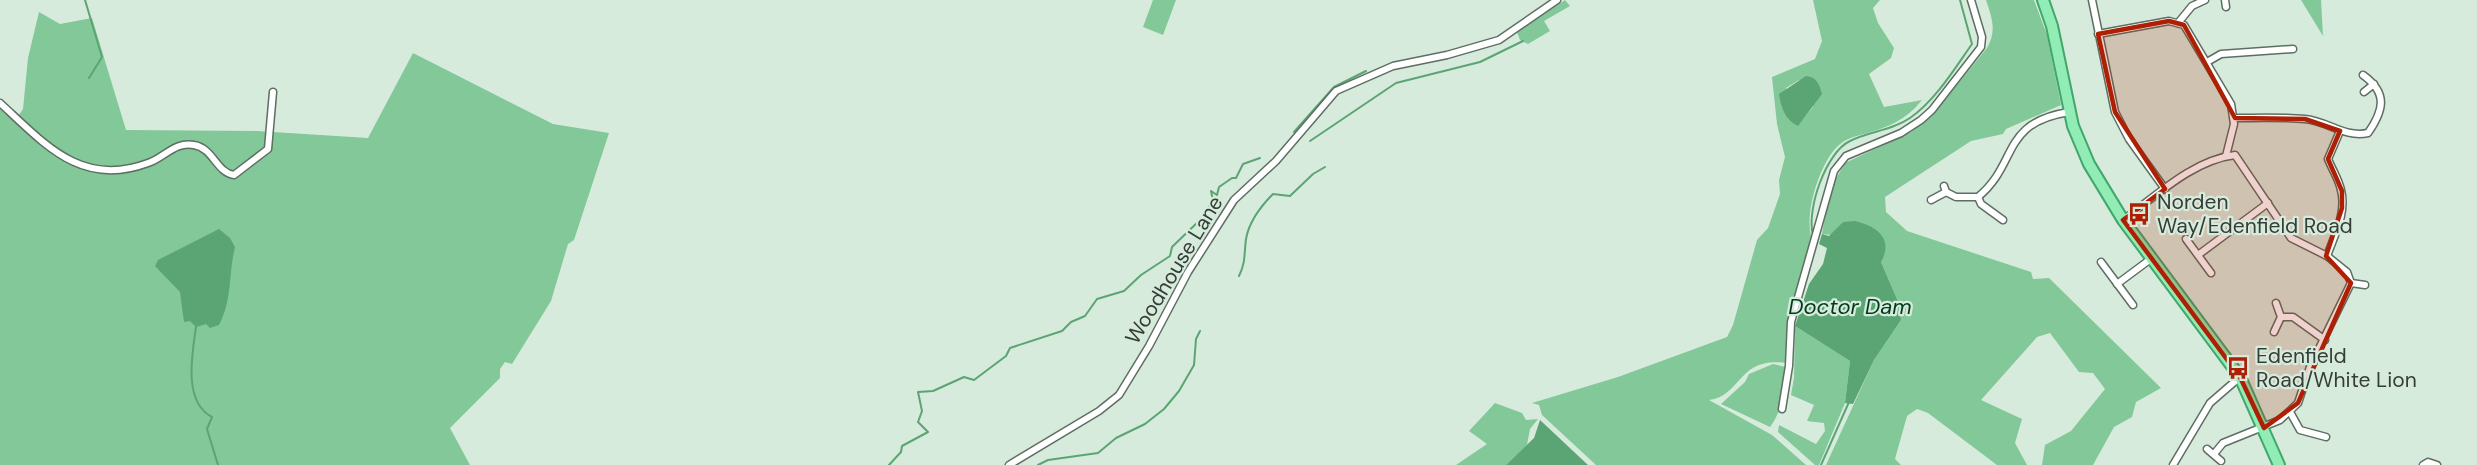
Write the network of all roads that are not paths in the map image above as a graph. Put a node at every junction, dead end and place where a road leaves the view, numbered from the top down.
1 (1557, 0) edge
2 (1971, 0) edge
3 (2043, 0) edge
4 (2092, 0) edge
5 (2205, 0) edge
6 (2178, 23) junction
7 (2098, 34) junction
8 (2288, 52) dead end
9 (2207, 62) junction
10 (2363, 75) dead end
11 (2374, 84) junction
12 (273, 92) dead end
13 (2364, 92) dead end
14 (0, 103) edge
15 (2069, 112) junction
16 (2234, 118) junction
17 (2340, 131) junction
18 (2226, 156) junction
19 (2165, 189) junction
20 (1978, 197) junction
21 (1930, 200) dead end
22 (2268, 203) junction
23 (2003, 220) dead end
24 (2123, 220) junction
25 (2186, 239) dead end
26 (2198, 255) junction
27 (2327, 256) junction
28 (2152, 258) junction
29 (2101, 262) dead end
30 (2211, 273) dead end
31 (2351, 283) junction
32 (2117, 284) junction
33 (2365, 285) dead end
34 (2276, 303) dead end
35 (2133, 305) dead end
36 (2281, 317) junction
37 (2274, 332) dead end
38 (2325, 340) junction
39 (2240, 377) junction
40 (1782, 409) dead end
41 (2290, 412) junction
42 (2264, 428) junction
43 (2326, 437) dead end
44 (2207, 449) dead end
45 (2214, 454) junction
46 (2221, 460) dead end
47 (1009, 465) edge
48 (2173, 465) edge
49 (2279, 465) edge
50 (2423, 465) edge
51 (2437, 465) edge

1 - 47 street, Woodhouse Lane
2 - 40 street
3 - 15 main road
4 - 7 street
5 - 6 street
6 - 7 street
6 - 9 street
7 - 19 street
8 - 9 street
9 - 16 street
10 - 11 street
11 - 13 street
11 - 17 street
12 - 14 street
15 - 20 street
15 - 24 main road
16 - 17 street
16 - 18 street
17 - 27 street
18 - 19 street
18 - 22 street
19 - 24 street
20 - 21 street
20 - 23 street
22 - 26 street
22 - 27 street
24 - 28 main road
25 - 26 street
26 - 30 street
27 - 31 street
28 - 32 street
28 - 39 main road
29 - 32 street
31 - 33 street
31 - 38 street
32 - 35 street
34 - 36 street
36 - 37 street
36 - 38 street
38 - 41 street
39 - 42 main road
39 - 48 street
41 - 42 street
41 - 43 street
42 - 45 street
42 - 49 main road
44 - 45 street
45 - 46 street
50 - 51 street

